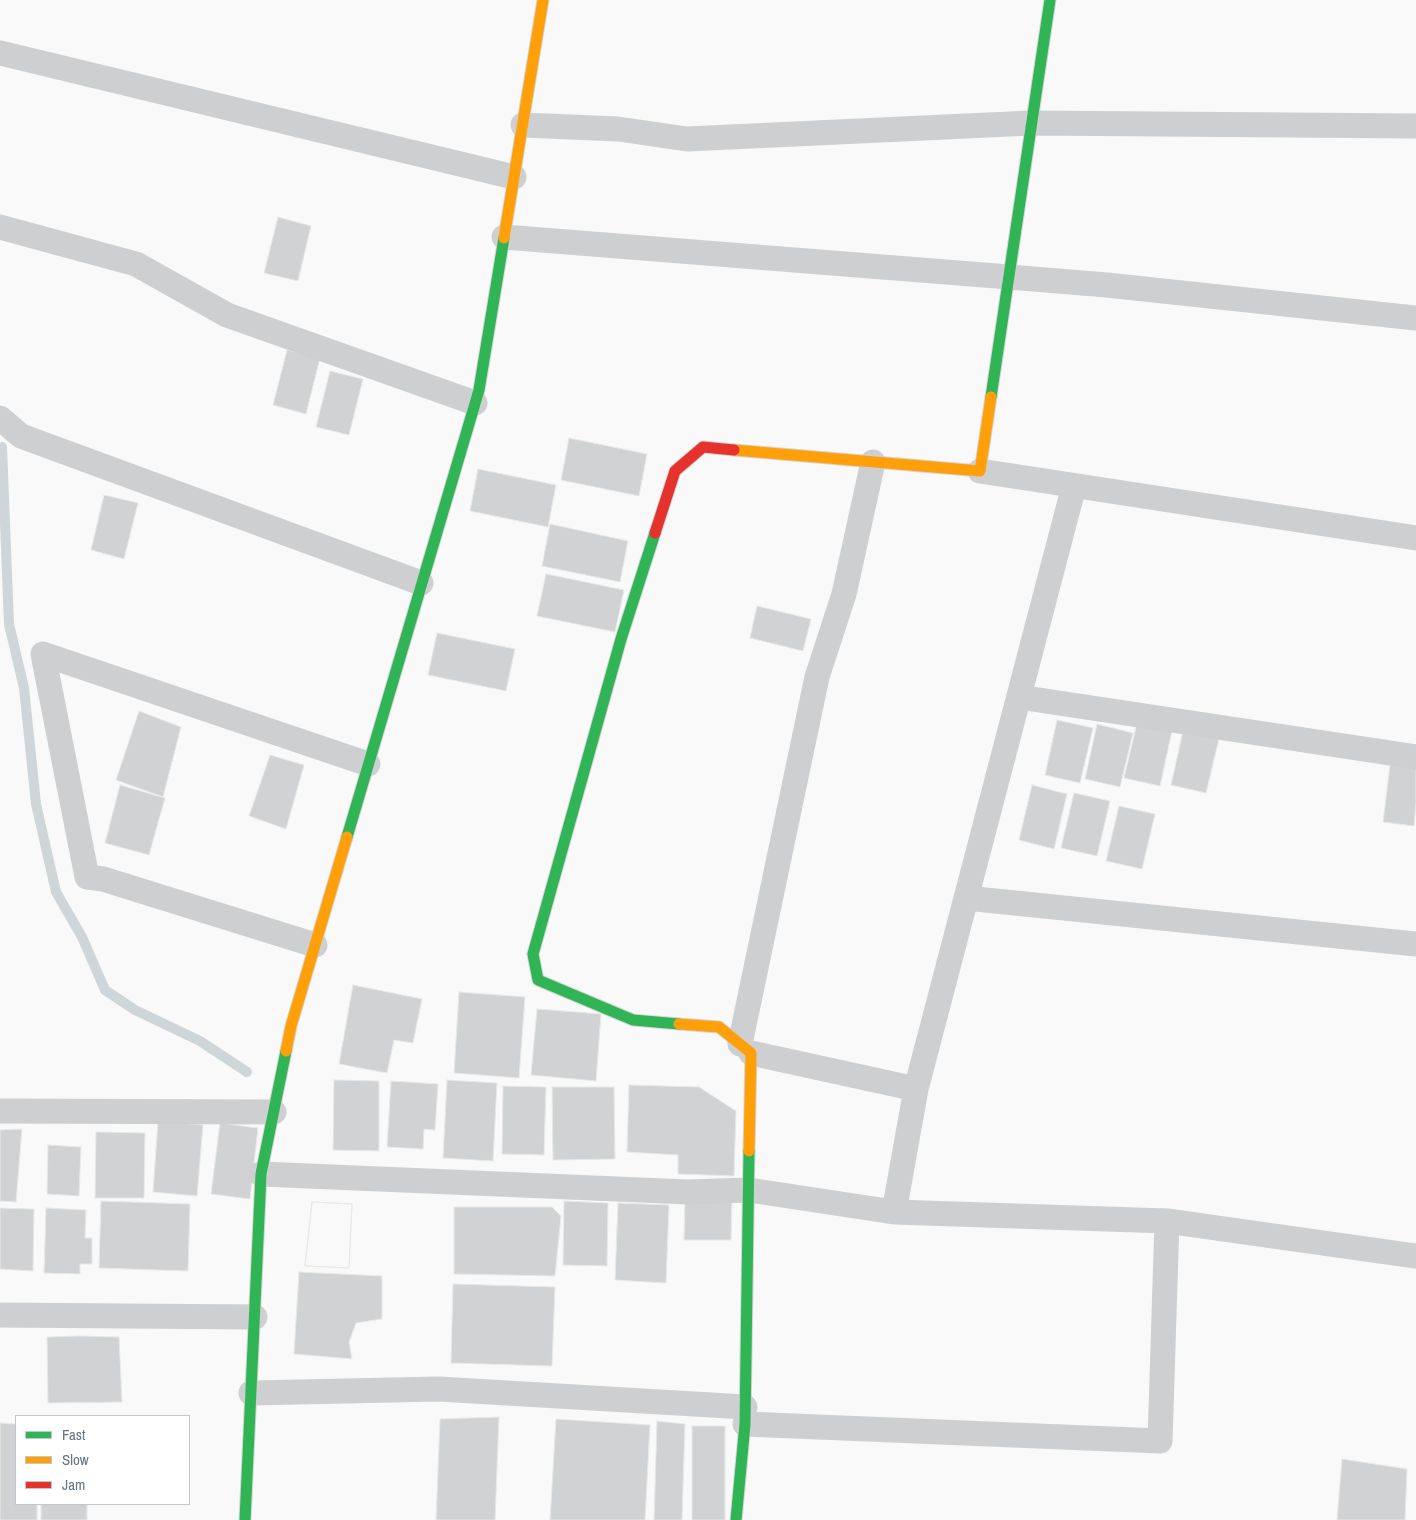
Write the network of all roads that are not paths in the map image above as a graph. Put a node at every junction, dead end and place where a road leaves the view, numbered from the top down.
1 (543, 0) edge
2 (1050, 0) edge
3 (0, 54) edge
4 (1031, 124) junction
5 (522, 125) junction
6 (1416, 126) edge
7 (514, 177) junction
8 (0, 227) edge
9 (504, 237) junction
10 (1009, 277) junction
11 (1416, 318) edge
12 (475, 403) junction
13 (0, 418) edge
14 (872, 462) junction
15 (980, 471) junction
16 (1074, 486) junction
17 (1416, 538) edge
18 (421, 583) junction
19 (1019, 697) junction
20 (1416, 757) edge
21 (368, 764) junction
22 (966, 898) junction
23 (1416, 944) edge
24 (315, 945) junction
25 (746, 1049) junction
26 (916, 1089) junction
27 (0, 1111) edge
28 (274, 1112) junction
29 (261, 1174) junction
30 (749, 1190) junction
31 (894, 1212) junction
32 (1167, 1221) junction
33 (1416, 1256) edge
34 (0, 1315) edge
35 (255, 1317) junction
36 (251, 1393) junction
37 (745, 1416) junction
38 (246, 1520) edge
39 (736, 1520) edge

1 - 5 street
2 - 4 street
3 - 7 street
4 - 5 street
4 - 6 street
4 - 10 street
5 - 7 street
7 - 9 street
8 - 12 street
9 - 10 street
9 - 12 street
10 - 11 street
10 - 15 street
12 - 18 street
13 - 18 street
14 - 15 street
14 - 25 street
14 - 25 street
15 - 16 street
16 - 17 street
16 - 19 street
18 - 21 street
19 - 20 street
19 - 22 street
21 - 24 street
21 - 24 street
22 - 23 street
22 - 26 street
24 - 28 street
25 - 26 street
25 - 30 street
26 - 31 street
27 - 28 street
28 - 29 street
29 - 30 street
29 - 35 street
30 - 31 street
30 - 37 street
31 - 32 street
32 - 33 street
32 - 37 street
34 - 35 street
35 - 36 street
36 - 37 street
36 - 38 street
37 - 39 street

